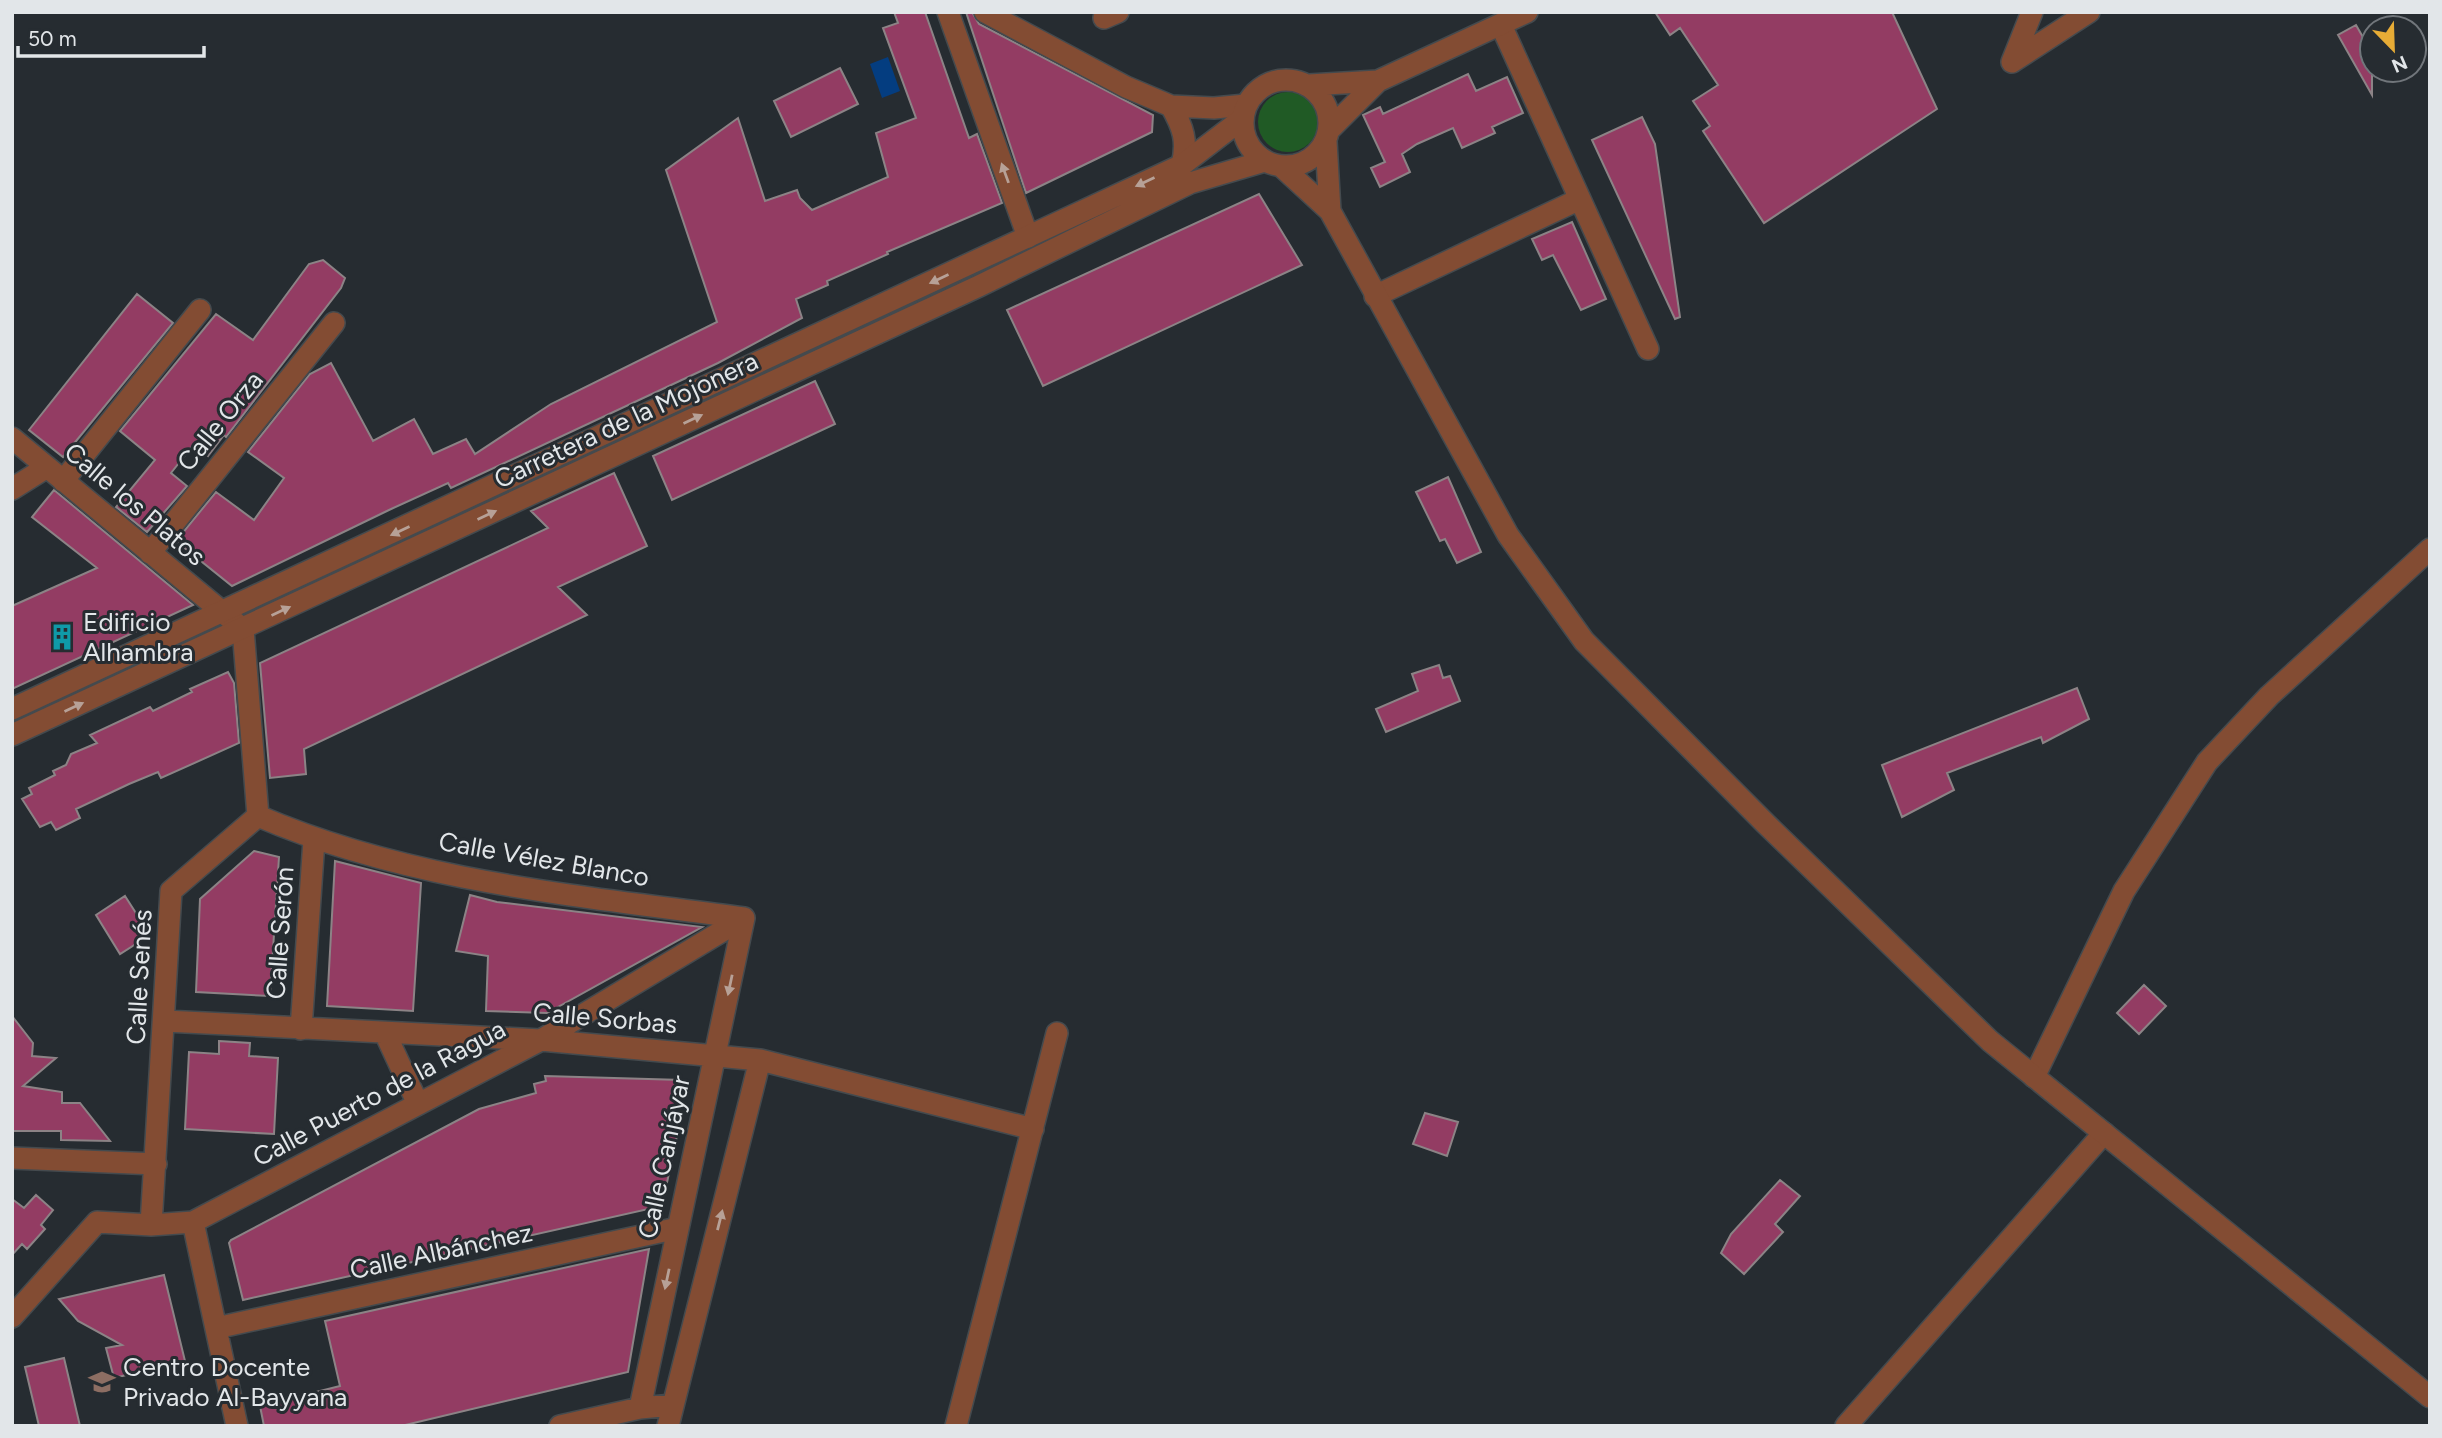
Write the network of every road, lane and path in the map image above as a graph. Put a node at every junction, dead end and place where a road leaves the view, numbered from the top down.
1 (948, 12) edge
2 (985, 12) edge
3 (2032, 12) edge
4 (2089, 12) edge
5 (1511, 17) edge
6 (1378, 81) junction
7 (1309, 85) junction
8 (1171, 106) junction
9 (1244, 112) junction
10 (1328, 135) junction
11 (1273, 164) junction
12 (1182, 165) junction
13 (1580, 199) junction
14 (1330, 211) junction
15 (1028, 237) junction
16 (1375, 296) junction
17 (200, 310) dead end
18 (334, 323) dead end
19 (1648, 349) dead end
20 (12, 438) edge
21 (55, 474) junction
22 (12, 489) edge
23 (2430, 550) edge
24 (150, 553) junction
25 (223, 613) junction
26 (243, 629) junction
27 (12, 709) edge
28 (12, 735) edge
29 (258, 816) junction
30 (314, 841) junction
31 (744, 918) junction
32 (165, 1021) junction
33 (301, 1029) junction
34 (385, 1032) junction
35 (1057, 1033) dead end
36 (541, 1040) junction
37 (715, 1056) junction
38 (760, 1060) junction
39 (2034, 1077) junction
40 (418, 1104) junction
41 (1033, 1129) junction
42 (2104, 1133) junction
43 (12, 1158) edge
44 (156, 1164) junction
45 (193, 1222) junction
46 (151, 1225) junction
47 (678, 1228) junction
48 (12, 1317) edge
49 (216, 1328) junction
50 (2430, 1397) edge
51 (640, 1408) junction
52 (671, 1415) edge
53 (237, 1426) edge
54 (560, 1426) edge
55 (956, 1426) edge
56 (1846, 1426) edge

15 -> 1 street
2 - 8 street
3 - 4 street
5 - 6 street
5 - 13 street
6 - 7 street
6 - 10 street
7 - 9 street
7 - 10 street
8 - 9 street
8 - 12 street
9 - 11 street
9 - 12 street, Carretera de la Mojonera
10 - 11 street
10 - 14 street
11 - 14 street
26 -> 11 street, Carretera de la Mojonera
12 -> 15 street, Carretera de la Mojonera
13 - 16 street
13 - 19 street
14 - 16 street
15 -> 25 street, Carretera de la Mojonera
16 - 39 street
17 - 21 street
18 - 24 street, Calle Orza
20 - 21 street, Calle los Platos
21 - 22 street
21 - 24 street, Calle los Platos
23 - 39 street
24 - 25 street, Calle los Platos
25 - 26 street
25 - 27 street, Carretera de la Mojonera
28 -> 26 street, Carretera de la Mojonera
26 - 29 street
29 - 30 street, Calle Vélez Blanco
29 - 32 street, Calle Senés
30 - 31 street, Calle Vélez Blanco
30 - 33 street, Calle Serón
31 - 36 street, Calle Puerto de la Ragua
31 -> 37 street, Calle Canjáyar
32 - 33 street, Calle Sorbas
32 - 44 street, Calle Senés
33 - 34 street, Calle Sorbas
34 - 36 street, Calle Sorbas
34 - 40 street
35 - 41 street
36 - 37 street, Calle Sorbas
36 - 40 street, Calle Puerto de la Ragua
37 - 38 street, Calle Sorbas
37 - 47 street, Calle Canjáyar
38 - 41 street, Calle Sorbas
52 -> 38 street
39 - 42 street
40 - 45 street, Calle Puerto de la Ragua
41 - 55 street
42 - 50 street
42 - 56 street
43 - 44 street
44 - 46 street, Calle Senés
45 - 46 street, Calle Puerto de la Ragua
45 - 49 street
46 - 48 street, Calle Puerto de la Ragua
47 - 49 street, Calle Albánchez
47 -> 51 street, Calle Canjáyar
49 - 53 street
51 - 52 street
51 - 54 street

